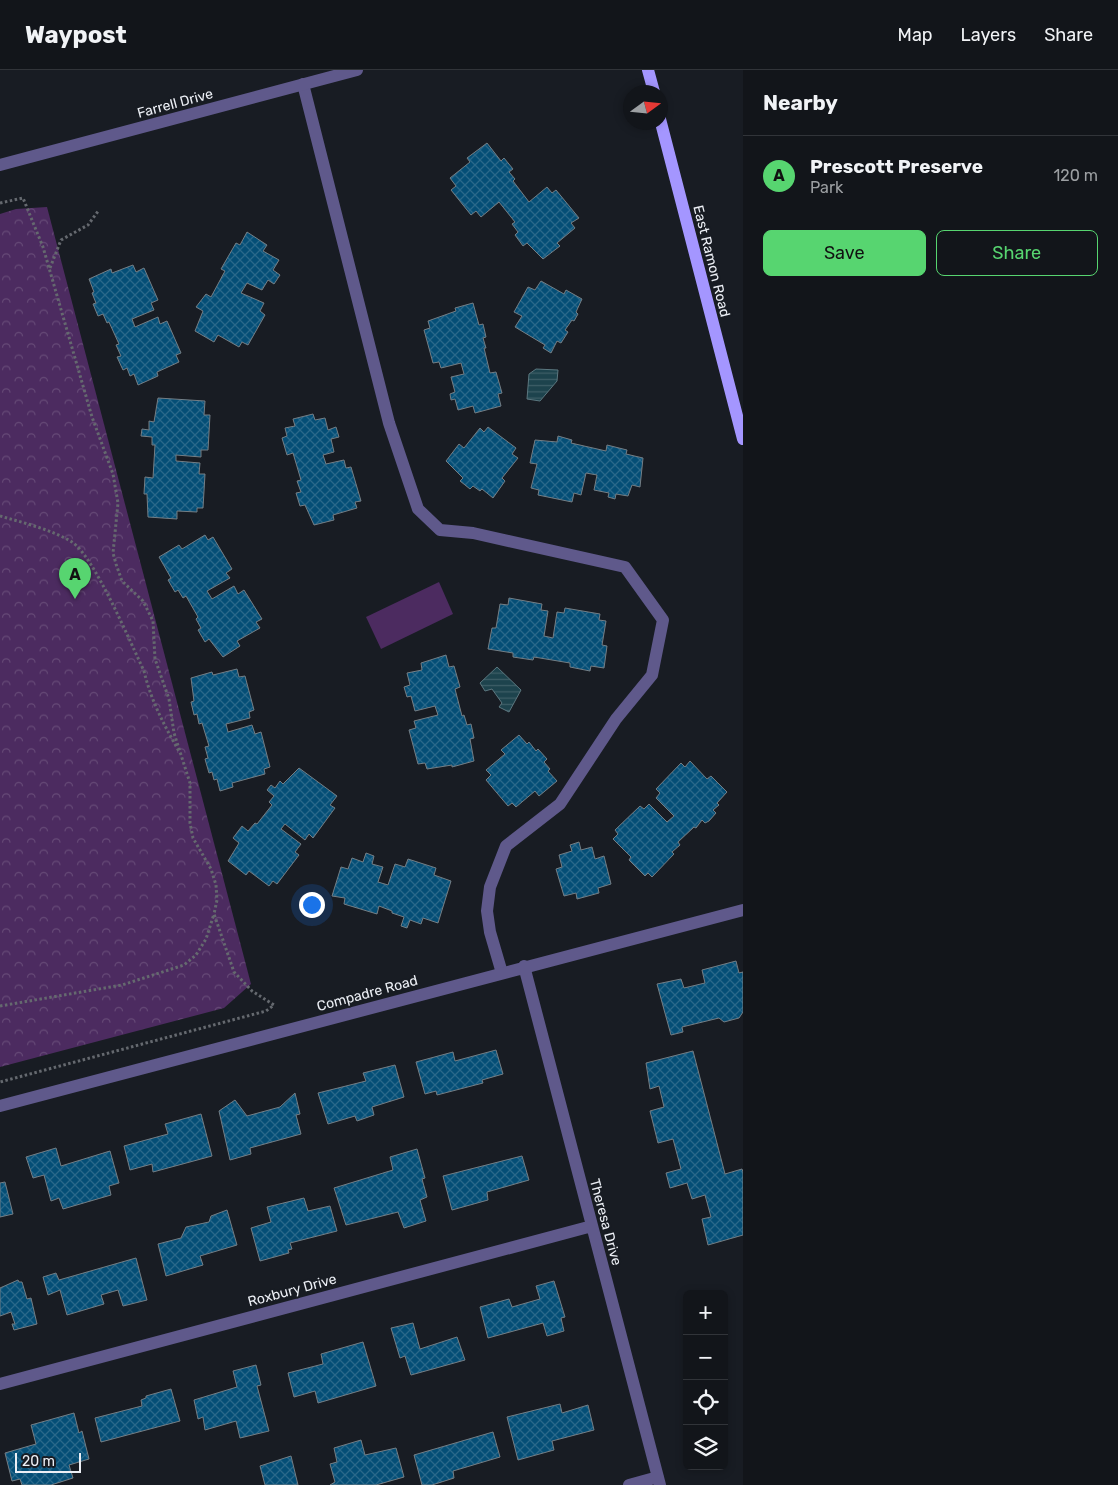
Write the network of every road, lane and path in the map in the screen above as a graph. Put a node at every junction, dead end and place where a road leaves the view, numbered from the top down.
1 (357, 70) edge
2 (648, 70) edge
3 (303, 84) junction
4 (652, 85) edge
5 (663, 130) edge
6 (0, 165) edge
7 (0, 203) edge
8 (99, 210) dead end
9 (49, 268) junction
10 (743, 439) edge
11 (0, 516) edge
12 (186, 765) junction
13 (743, 910) edge
14 (214, 914) junction
15 (524, 966) junction
16 (502, 973) junction
17 (0, 1006) edge
18 (0, 1082) edge
19 (0, 1106) edge
20 (592, 1226) junction
21 (0, 1384) edge
22 (659, 1481) edge
23 (629, 1485) edge

1 - 3 street, Farrell Drive
2 - 4 main road
3 - 6 street, Farrell Drive
3 - 16 street
5 - 10 main road, East Ramon Road
7 - 9 path
8 - 9 path
9 - 12 path
11 - 12 path
12 - 14 path
13 - 15 street, Compadre Road
14 - 17 path
14 - 18 path
15 - 16 street, Compadre Road
15 - 20 street, Theresa Drive
16 - 19 street, Compadre Road
20 - 21 street, Roxbury Drive
20 - 22 street, Theresa Drive
22 - 23 street

